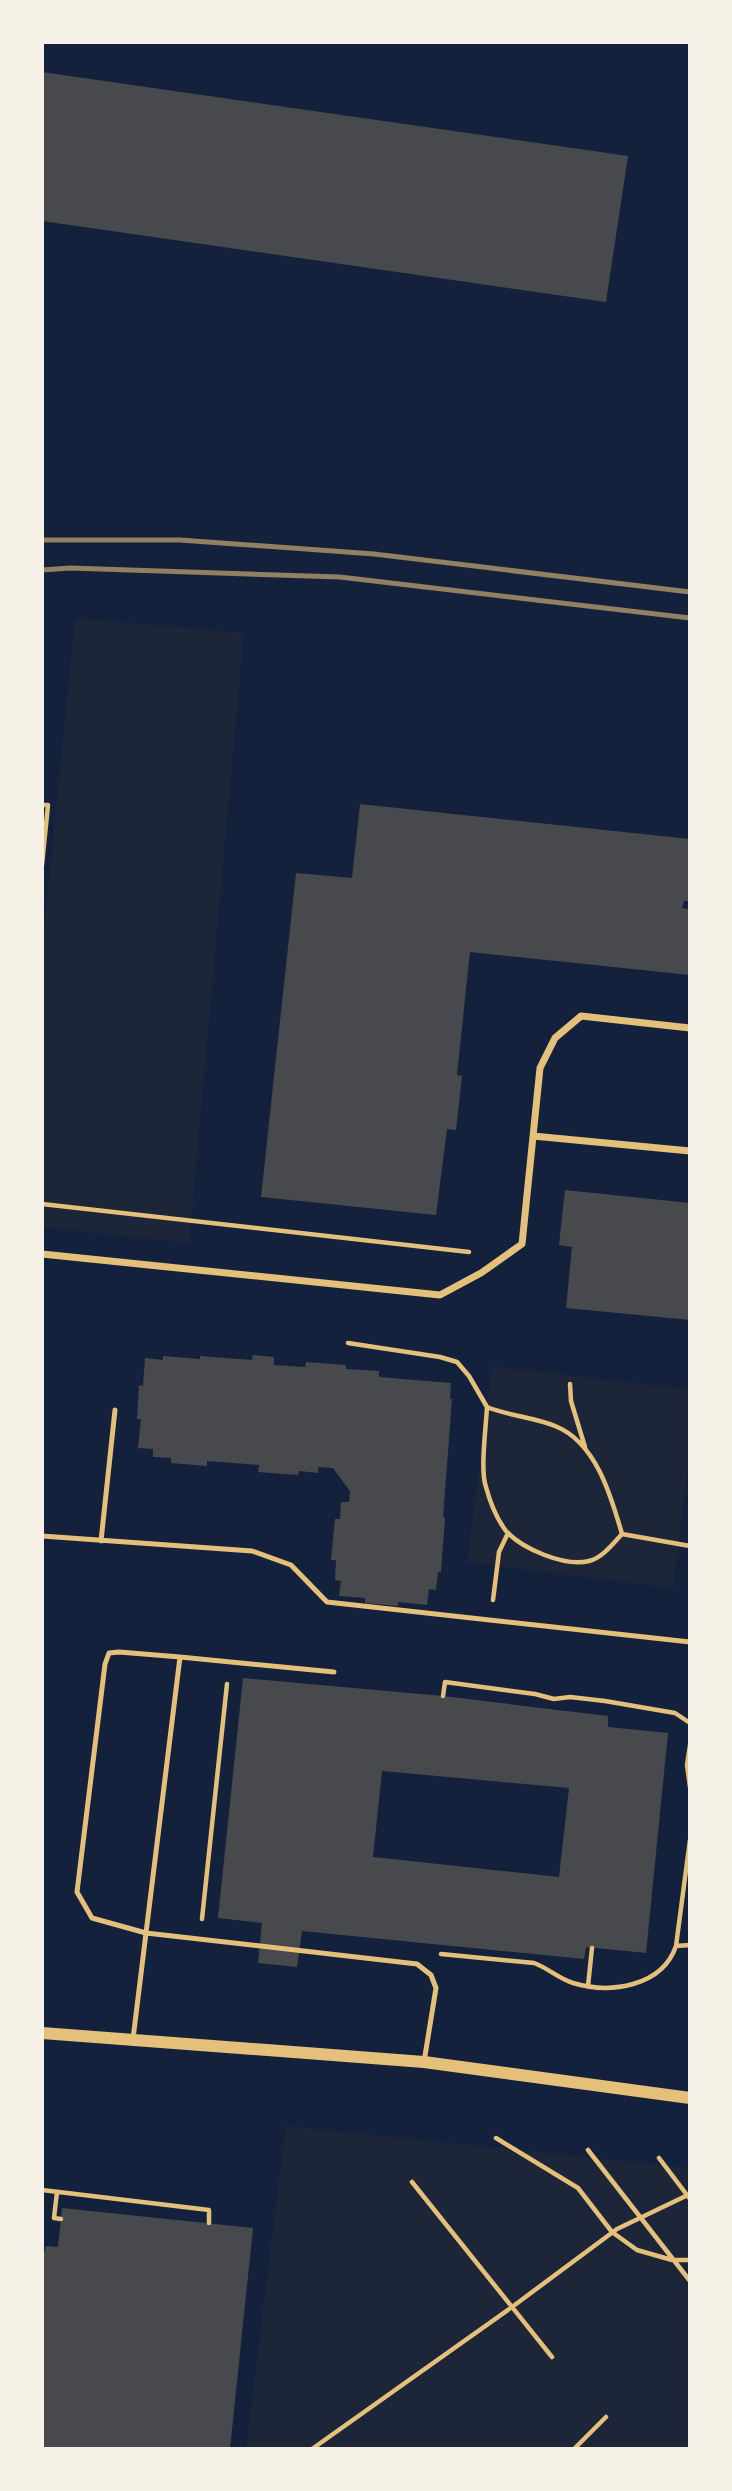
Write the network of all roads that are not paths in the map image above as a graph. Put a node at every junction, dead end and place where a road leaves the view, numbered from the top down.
1 (690, 1028) edge
2 (533, 1136) junction
3 (690, 1151) edge
4 (42, 1254) edge
5 (115, 1410) dead end
6 (42, 1536) edge
7 (101, 1541) junction
8 (690, 1642) edge
9 (180, 1657) junction
10 (334, 1672) dead end
11 (146, 1933) junction
12 (42, 2033) edge
13 (133, 2039) junction
14 (424, 2062) junction
15 (690, 2098) edge

1 - 2 street
2 - 3 street
2 - 4 street
5 - 7 lane
6 - 7 lane
7 - 8 lane
9 - 10 lane
9 - 11 lane
9 - 11 lane
11 - 13 lane
11 - 14 lane
12 - 13 street
13 - 14 street
14 - 15 street

